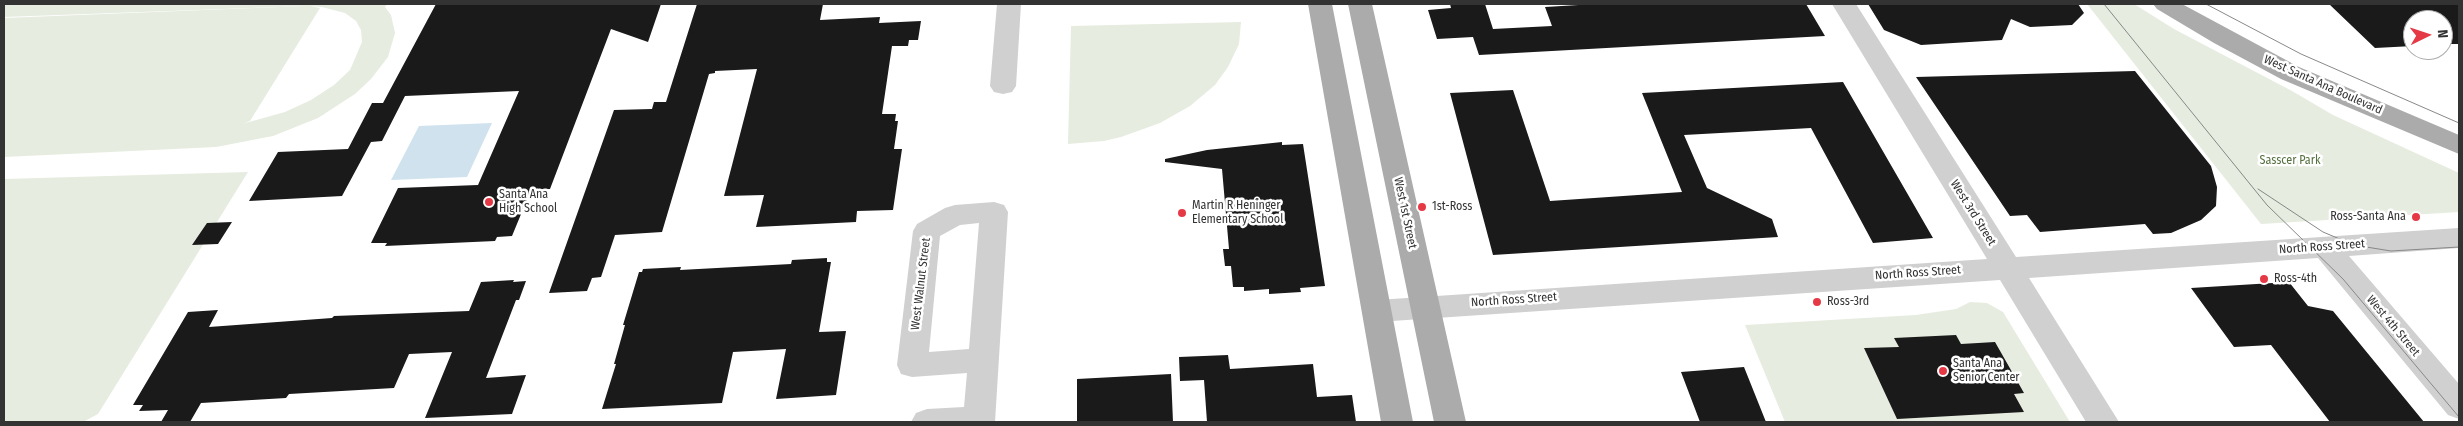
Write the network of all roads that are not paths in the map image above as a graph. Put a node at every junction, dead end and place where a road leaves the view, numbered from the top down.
1 (1009, 4) edge
2 (1320, 4) edge
3 (1360, 4) edge
4 (1844, 4) edge
5 (2165, 4) edge
6 (2198, 4) edge
7 (2290, 73) junction
8 (1003, 86) dead end
9 (2459, 126) edge
10 (2459, 145) edge
11 (2459, 164) edge
12 (2459, 238) edge
13 (2326, 248) junction
14 (2007, 267) junction
15 (1425, 307) junction
16 (1377, 311) junction
17 (983, 360) junction
18 (2459, 406) edge
19 (979, 421) edge
20 (927, 422) edge
21 (1397, 422) edge
22 (1450, 422) edge
23 (2103, 422) edge

1 - 8 street
2 - 16 main road
3 - 15 main road, West 1st Street
4 - 14 street, West 3rd Street
5 - 7 main road, West Santa Ana Boulevard
6 - 9 main road, West Santa Ana Boulevard
7 - 10 main road, West Santa Ana Boulevard
7 - 11 main road
12 - 13 street, North Ross Street
13 - 14 street, North Ross Street
13 - 18 street, West 4th Street
14 - 15 street, North Ross Street
14 - 23 street, West 3rd Street
15 - 16 street, North Ross Street
15 - 22 main road, West 1st Street
16 - 21 main road
17 - 17 street, West Walnut Street
17 - 19 street, West Walnut Street
19 - 20 street

